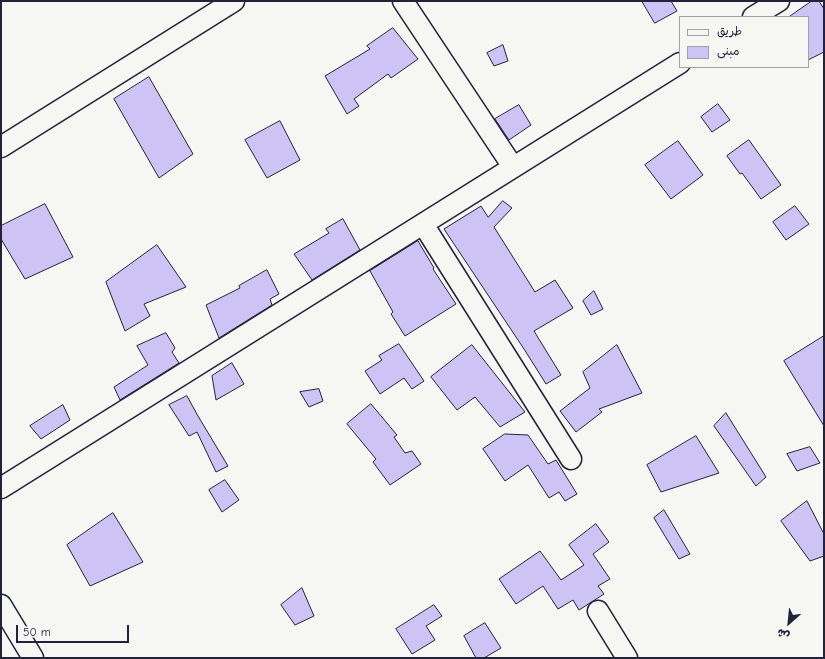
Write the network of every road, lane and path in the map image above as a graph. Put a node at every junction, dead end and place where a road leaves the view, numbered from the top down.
1 (234, 1) edge
2 (403, 1) edge
3 (779, 1) edge
4 (755, 16) edge
5 (679, 64) edge
6 (1, 147) edge
7 (513, 167) junction
8 (423, 224) junction
9 (571, 458) dead end
10 (1, 488) edge
11 (1, 605) edge
12 (598, 611) dead end
13 (33, 658) edge
14 (627, 658) edge

1 - 6 street
2 - 7 street
3 - 4 street
5 - 7 street
7 - 8 street
8 - 9 street
8 - 10 street
11 - 13 street
12 - 14 street

